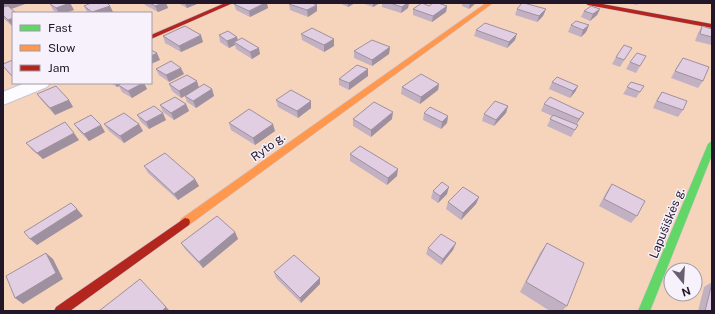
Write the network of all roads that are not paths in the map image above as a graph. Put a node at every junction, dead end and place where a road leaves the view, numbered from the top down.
1 (230, 3) edge
2 (490, 3) edge
3 (588, 3) edge
4 (712, 26) edge
5 (152, 36) edge
6 (40, 84) edge
7 (3, 99) edge
8 (712, 144) edge
9 (60, 311) edge
10 (644, 311) edge

1 - 5 street
2 - 9 street, Ryto g.
3 - 4 street
6 - 7 street
8 - 10 street, Lapušiškės g.

